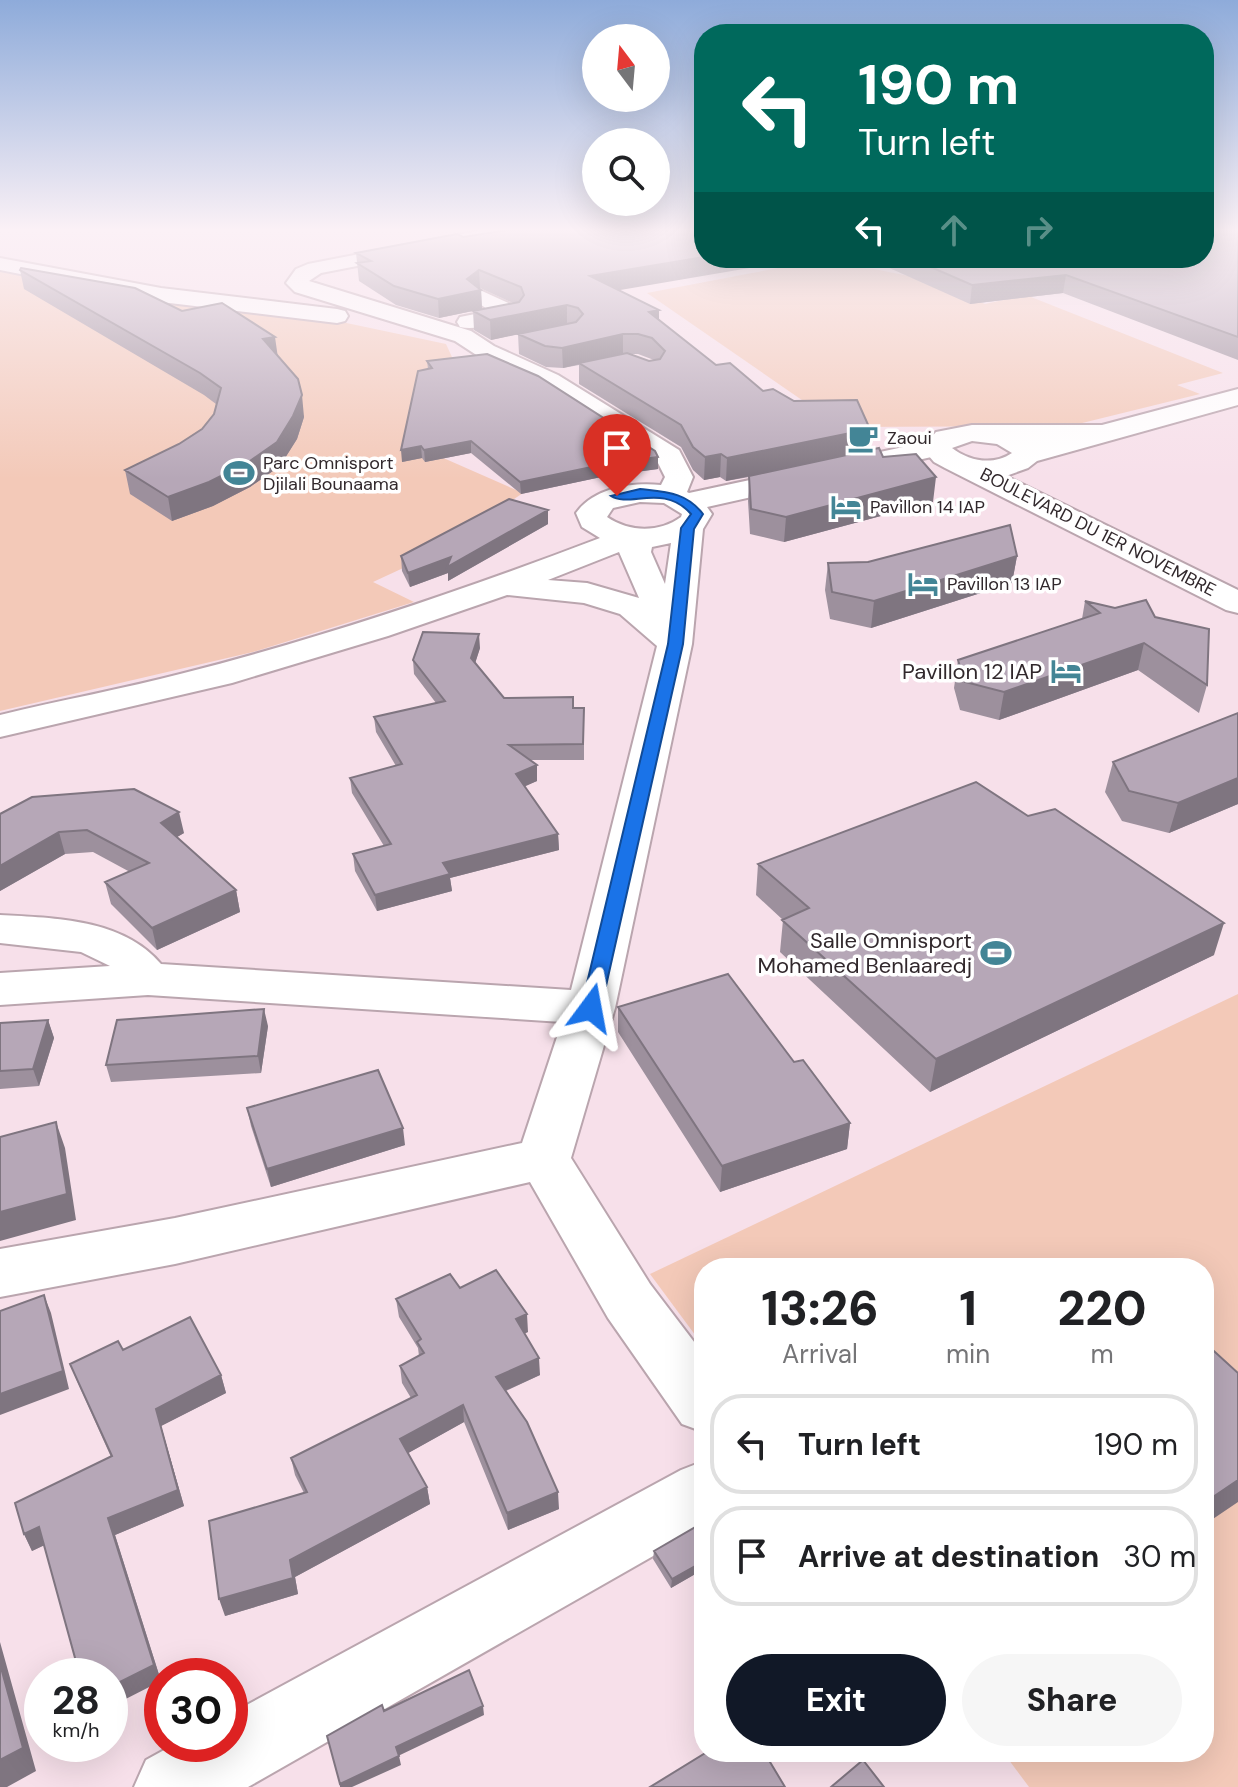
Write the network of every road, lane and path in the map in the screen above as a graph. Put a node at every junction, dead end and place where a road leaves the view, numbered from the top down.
1 (313, 312) edge
2 (383, 312) edge
3 (510, 312) edge
4 (434, 329) junction
5 (527, 343) edge
6 (486, 351) junction
7 (589, 371) edge
8 (549, 380) junction
9 (1238, 397) edge
10 (1102, 433) junction
11 (987, 434) junction
12 (947, 456) junction
13 (1020, 460) junction
14 (682, 509) junction
15 (601, 528) junction
16 (636, 536) junction
17 (513, 583) junction
18 (1238, 586) edge
19 (1238, 603) edge
20 (675, 644) junction
21 (0, 726) edge
22 (0, 929) edge
23 (148, 979) junction
24 (0, 989) edge
25 (591, 1008) junction
26 (544, 1159) junction
27 (0, 1273) edge
28 (694, 1390) edge
29 (694, 1498) edge
30 (173, 1787) edge

1 - 6 street
2 - 4 street
3 - 4 street
4 - 6 street
5 - 6 street
6 - 8 street
7 - 8 street
8 - 14 street
9 - 10 street
10 - 11 street
10 - 13 street
11 - 12 street
11 - 13 street, BOULEVARD DU 1ER NOVEMBRE
12 - 13 street
12 - 14 street
12 - 19 street, BOULEVARD DU 1ER NOVEMBRE
13 - 18 street, BOULEVARD DU 1ER NOVEMBRE
14 - 15 street
14 - 16 street
14 - 20 street
15 - 16 street
15 - 17 street
16 - 17 street
16 - 20 street
17 - 20 street
17 - 21 street
20 - 25 street
22 - 23 street
23 - 24 street
23 - 25 street
25 - 26 street
26 - 27 street
26 - 28 street
29 - 30 street

